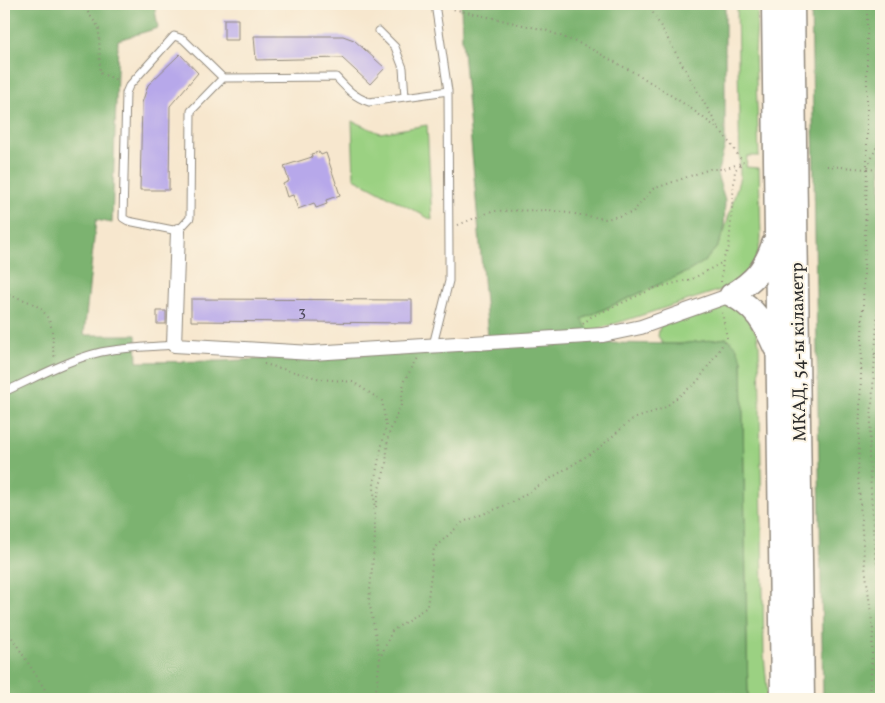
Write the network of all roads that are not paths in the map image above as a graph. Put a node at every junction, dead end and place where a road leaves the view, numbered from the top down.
1 (773, 4) edge
2 (793, 4) edge
3 (435, 5) edge
4 (380, 31) dead end
5 (223, 78) junction
6 (448, 91) junction
7 (405, 97) junction
8 (178, 231) junction
9 (776, 234) junction
10 (725, 297) junction
11 (174, 345) junction
12 (427, 346) junction
13 (777, 354) junction
14 (4, 392) edge
15 (782, 699) edge
16 (803, 699) edge

1 - 9 highway, МКАД, 54-ы кіламетр
2 - 16 highway, МКАД, 54-ы кіламетр
3 - 6 lane
4 - 7 lane
5 - 7 lane
5 - 8 lane
5 - 8 lane
6 - 7 lane
6 - 12 lane
8 - 11 street
9 - 10 highway
9 - 13 highway, МКАД, 54-ы кіламетр
10 - 12 street
10 - 13 highway
11 - 12 street
11 - 14 lane
13 - 15 highway, МКАД, 54-ы кіламетр

